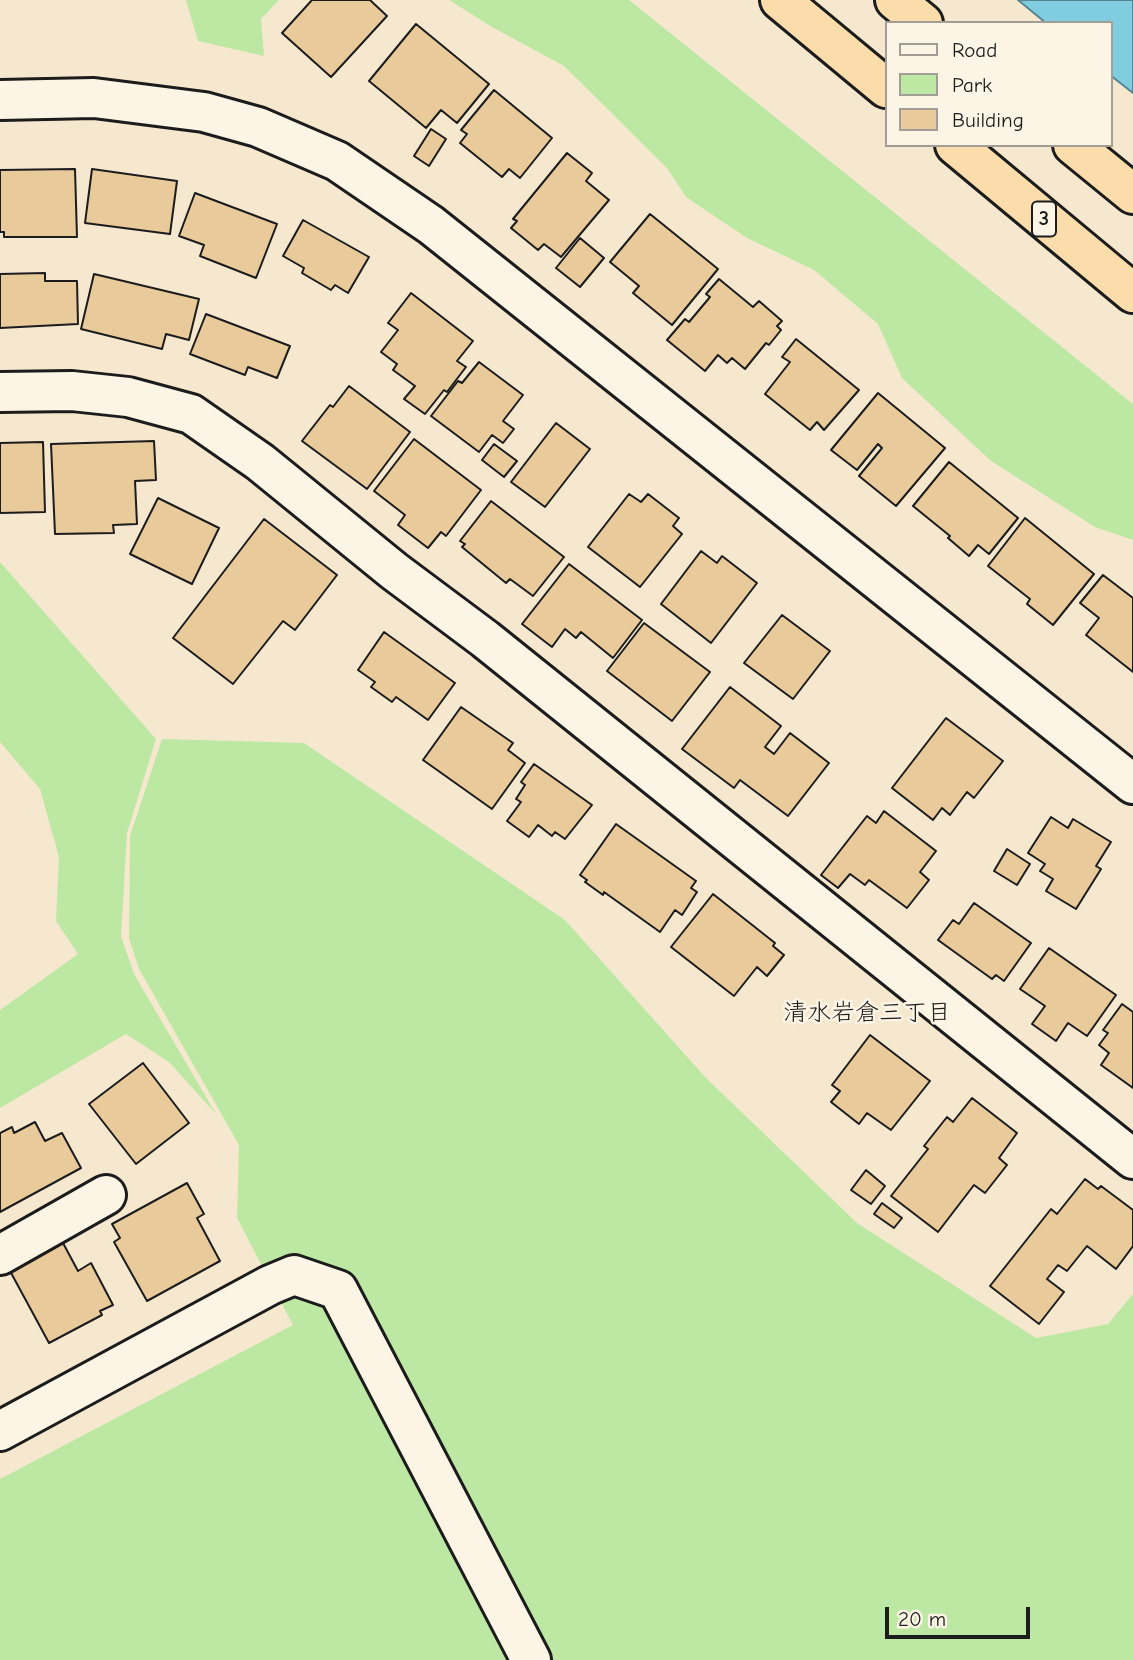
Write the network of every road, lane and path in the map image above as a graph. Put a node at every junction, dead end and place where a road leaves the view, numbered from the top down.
1 (780, 0) edge
2 (895, 0) edge
3 (921, 21) edge
4 (884, 86) edge
5 (0, 100) edge
6 (956, 147) edge
7 (1075, 147) edge
8 (1133, 194) edge
9 (1133, 293) edge
10 (0, 392) edge
11 (1133, 784) edge
12 (1133, 1159) edge
13 (106, 1195) dead end
14 (0, 1255) edge
15 (0, 1431) edge
16 (531, 1660) edge

1 - 4 highway
2 - 3 highway
5 - 11 street
6 - 9 highway, 3
7 - 8 highway
10 - 12 street
13 - 14 street
15 - 16 street

